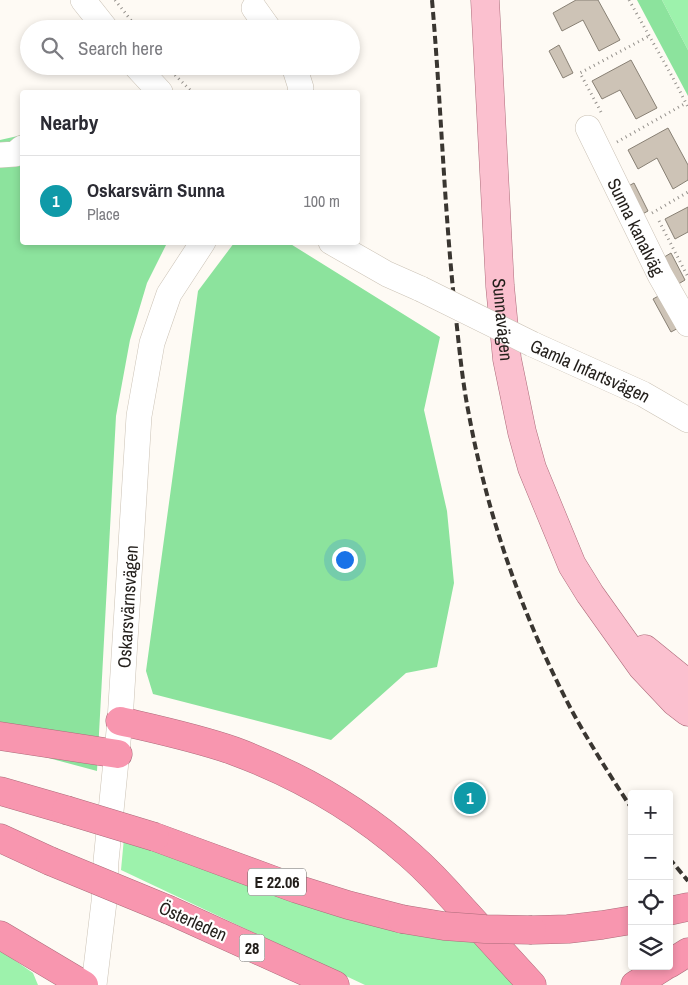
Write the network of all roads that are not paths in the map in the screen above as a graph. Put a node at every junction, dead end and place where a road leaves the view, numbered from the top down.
1 (83, 0) edge
2 (485, 0) edge
3 (254, 8) dead end
4 (99, 20) edge
5 (263, 20) edge
6 (152, 75) edge
7 (297, 75) edge
8 (167, 83) edge
9 (300, 90) edge
10 (595, 120) road end
11 (20, 150) edge
12 (0, 155) edge
13 (201, 245) edge
14 (336, 245) edge
15 (688, 324) edge
16 (688, 420) edge
17 (607, 617) junction
18 (688, 684) edge
19 (688, 712) edge
20 (120, 721) junction
21 (0, 736) edge
22 (118, 754) junction
23 (0, 791) edge
24 (0, 838) edge
25 (0, 846) edge
26 (50, 861) junction
27 (688, 907) edge
28 (673, 911) edge
29 (628, 921) edge
30 (0, 935) edge
31 (688, 952) edge
32 (673, 961) edge
33 (658, 970) edge
34 (84, 985) edge
35 (94, 985) edge
36 (335, 985) edge
37 (532, 985) edge
38 (634, 985) edge

1 - 4 street
2 - 17 main road, Sunnavägen
3 - 5 street
6 - 8 street
7 - 9 street
10 - 15 street, Sunna kanalväg
11 - 12 street
13 - 20 street, Oskarsvärnsvägen
14 - 16 street, Gamla Infartsvägen, bridge
17 - 18 main road, Sunnavägen
17 - 19 main road, Sunnavägen
20 - 22 street, Oskarsvärnsvägen
20 - 37 highway
21 - 22 highway
22 - 35 street, Oskarsvärnsvägen
23 - 29 highway, E 22.06, bridge
24 - 26 highway, Österleden / 28
25 - 26 highway, Österleden / 28
26 - 36 highway, Österleden / 28, bridge
27 - 28 highway
30 - 34 highway
31 - 32 highway
33 - 38 highway

